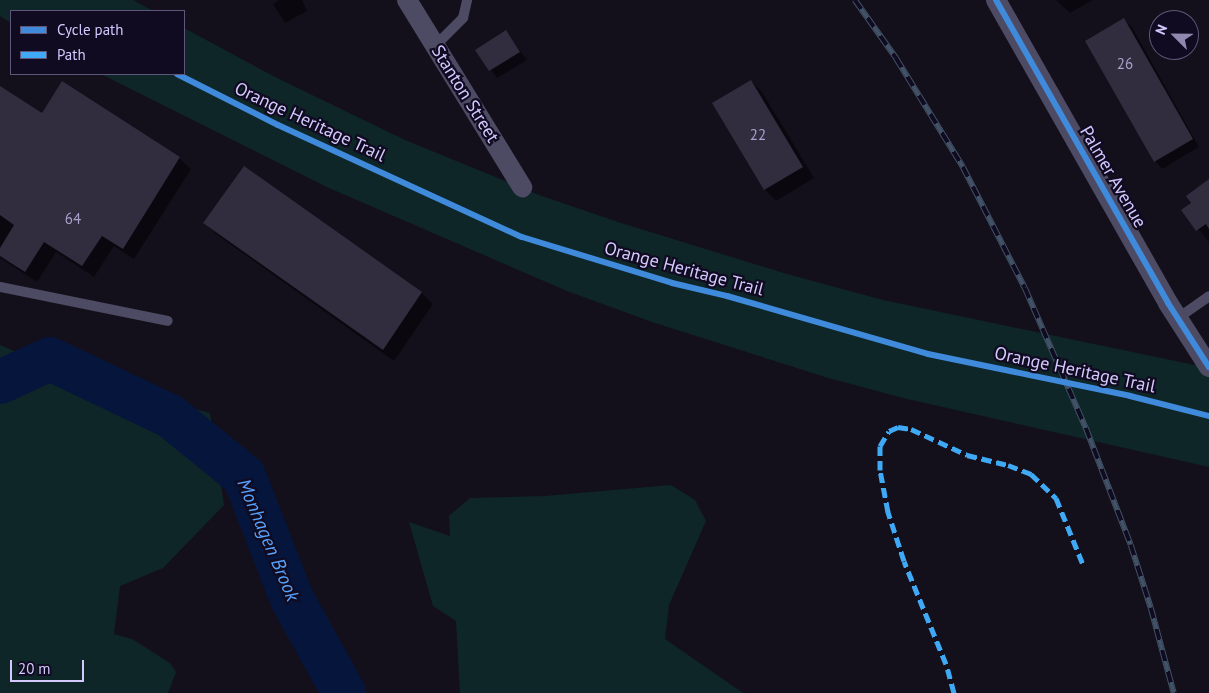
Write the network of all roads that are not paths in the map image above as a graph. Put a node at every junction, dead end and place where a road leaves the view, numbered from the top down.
1 (407, 0) edge
2 (467, 0) edge
3 (996, 0) edge
4 (435, 46) junction
5 (522, 187) dead end
6 (0, 287) edge
7 (1209, 296) edge
8 (1178, 318) junction
9 (168, 320) dead end
10 (1209, 367) edge

1 - 4 street, Stanton Street
2 - 4 lane
3 - 8 street, Palmer Avenue
4 - 5 street, Stanton Street
6 - 9 lane
7 - 8 lane
8 - 10 street, Palmer Avenue

